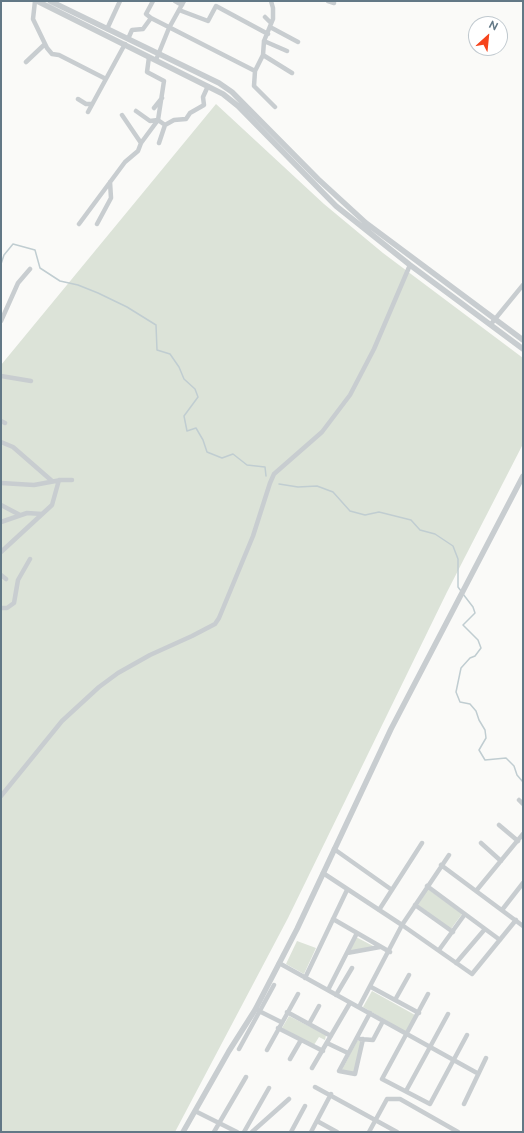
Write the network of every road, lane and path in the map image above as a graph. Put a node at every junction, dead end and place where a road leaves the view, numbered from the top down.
1 (36, 1) edge
2 (50, 1) edge
3 (120, 1) edge
4 (153, 1) edge
5 (175, 1) edge
6 (271, 1) edge
7 (328, 1) edge
8 (334, 3) dead end
9 (181, 5) edge
10 (265, 17) dead end
11 (151, 18) junction
12 (271, 25) junction
13 (169, 28) junction
14 (106, 29) junction
15 (268, 34) junction
16 (264, 41) junction
17 (126, 42) junction
18 (298, 42) dead end
19 (44, 44) junction
20 (287, 50) dead end
21 (158, 54) junction
22 (263, 55) junction
23 (149, 57) junction
24 (156, 60) junction
25 (26, 62) dead end
26 (255, 71) junction
27 (292, 73) dead end
28 (106, 79) junction
29 (208, 86) junction
30 (163, 97) junction
31 (78, 99) dead end
32 (92, 104) junction
33 (154, 108) dead end
34 (276, 108) dead end
35 (136, 111) dead end
36 (88, 112) dead end
37 (122, 115) dead end
38 (158, 120) junction
39 (165, 125) junction
40 (141, 143) junction
41 (159, 143) dead end
42 (110, 182) junction
43 (79, 224) dead end
44 (97, 224) dead end
45 (410, 265) junction
46 (30, 269) dead end
47 (523, 285) edge
48 (495, 319) junction
49 (1, 321) edge
50 (490, 324) junction
51 (523, 340) edge
52 (523, 349) edge
53 (1, 376) edge
54 (31, 381) dead end
55 (1, 442) edge
56 (523, 476) edge
57 (59, 480) junction
58 (72, 480) dead end
59 (52, 482) junction
60 (1, 483) edge
61 (1, 506) edge
62 (42, 514) junction
63 (20, 515) junction
64 (1, 522) edge
65 (1, 552) edge
66 (30, 559) dead end
67 (1, 575) edge
68 (6, 579) dead end
69 (1, 608) edge
70 (1, 796) edge
71 (499, 825) dead end
72 (523, 834) edge
73 (518, 841) junction
74 (422, 843) dead end
75 (481, 843) dead end
76 (334, 850) junction
77 (449, 855) dead end
78 (501, 861) junction
79 (441, 865) junction
80 (324, 873) junction
81 (523, 883) edge
82 (427, 886) junction
83 (347, 890) junction
84 (392, 890) junction
85 (476, 891) junction
86 (415, 905) junction
87 (379, 910) junction
88 (502, 910) junction
89 (465, 914) junction
90 (333, 919) junction
91 (516, 920) junction
92 (402, 925) junction
93 (523, 926) edge
94 (485, 929) junction
95 (453, 932) junction
96 (357, 933) junction
97 (500, 940) junction
98 (380, 947) junction
99 (439, 950) junction
100 (390, 952) junction
101 (346, 953) junction
102 (279, 963) junction
103 (456, 963) junction
104 (352, 968) dead end
105 (409, 975) dead end
106 (305, 978) junction
107 (274, 985) dead end
108 (371, 987) junction
109 (328, 990) junction
110 (298, 994) dead end
111 (428, 994) dead end
112 (336, 995) junction
113 (395, 1000) junction
114 (350, 1003) junction
115 (319, 1006) dead end
116 (359, 1007) junction
117 (258, 1011) junction
118 (287, 1012) junction
119 (370, 1013) junction
120 (419, 1013) junction
121 (448, 1014) dead end
122 (383, 1021) junction
123 (281, 1022) junction
124 (309, 1024) junction
125 (278, 1028) junction
126 (407, 1035) junction
127 (467, 1035) dead end
128 (330, 1036) junction
129 (356, 1038) junction
130 (363, 1039) junction
131 (301, 1040) junction
132 (327, 1043) junction
133 (429, 1048) junction
134 (239, 1049) dead end
135 (267, 1050) dead end
136 (323, 1051) junction
137 (348, 1053) junction
138 (486, 1058) dead end
139 (290, 1059) dead end
140 (454, 1061) junction
141 (312, 1068) dead end
142 (477, 1074) junction
143 (246, 1077) dead end
144 (315, 1087) dead end
145 (269, 1088) dead end
146 (406, 1091) junction
147 (331, 1094) junction
148 (289, 1099) dead end
149 (464, 1104) dead end
150 (305, 1106) dead end
151 (195, 1111) junction
152 (375, 1119) junction
153 (317, 1121) junction
154 (219, 1123) junction
155 (183, 1132) edge
156 (214, 1132) edge
157 (237, 1132) edge
158 (244, 1132) edge
159 (252, 1132) edge
160 (291, 1132) edge
161 (311, 1132) edge
162 (336, 1132) edge
163 (369, 1132) edge
164 (397, 1132) edge
165 (458, 1132) edge

1 - 17 street
1 - 19 street
2 - 14 street
3 - 14 street
4 - 11 street
5 - 9 street
6 - 12 street
7 - 8 street
9 - 13 street
9 - 15 street
10 - 12 street
11 - 13 street
11 - 17 street
12 - 15 street
12 - 18 street
13 - 21 street
13 - 26 street
14 - 17 street
15 - 16 street
16 - 20 street
16 - 22 street
17 - 21 street
17 - 23 street
17 - 28 street
19 - 25 street
19 - 28 street
21 - 24 street
21 - 48 street
22 - 26 street
22 - 27 street
23 - 24 street
23 - 30 street
24 - 29 street
26 - 34 street
28 - 32 street
29 - 39 street
29 - 45 street
30 - 33 street
30 - 38 street
31 - 32 street
32 - 36 street
35 - 38 street
37 - 40 street
38 - 39 street
38 - 40 street
39 - 41 street
40 - 42 street
42 - 43 street
42 - 44 street
45 - 50 street
45 - 70 street
46 - 49 street
47 - 48 street
48 - 50 street
48 - 51 street
50 - 52 street
53 - 54 street
55 - 59 street
56 - 76 street
57 - 58 street
57 - 59 street
57 - 62 street
59 - 60 street
61 - 63 street
62 - 63 street
62 - 65 street
63 - 64 street
66 - 69 street
67 - 68 street
71 - 73 street
72 - 73 street
73 - 78 street
74 - 84 street
75 - 78 street
76 - 80 street
76 - 84 street
77 - 79 street
78 - 85 street
79 - 82 street
79 - 85 street
80 - 83 street
80 - 102 street
81 - 88 street
82 - 86 street
82 - 89 street
83 - 87 street
83 - 90 street
84 - 87 street
85 - 88 street
86 - 92 street
86 - 95 street
87 - 92 street
88 - 91 street
89 - 94 street
89 - 95 street
90 - 96 street
90 - 106 street
91 - 93 street
91 - 97 street
92 - 99 street
92 - 100 street
94 - 97 street
94 - 103 street
95 - 99 street
96 - 98 street
96 - 101 street
97 - 103 street
98 - 100 street
98 - 101 street
99 - 103 street
100 - 108 street
101 - 109 street
102 - 106 street
102 - 117 street
104 - 112 street
105 - 113 street
106 - 109 street
107 - 117 street
108 - 113 street
108 - 116 street
109 - 112 street
110 - 118 street
111 - 120 street
112 - 114 street
113 - 120 street
114 - 116 street
114 - 128 street
115 - 124 street
116 - 119 street
117 - 123 street
117 - 134 street
117 - 151 street
118 - 123 street
118 - 124 street
119 - 122 street
119 - 129 street
120 - 126 street
121 - 133 street
122 - 126 street
122 - 130 street
123 - 125 street
124 - 128 street
125 - 131 street
125 - 135 street
126 - 133 street
126 - 146 street
127 - 140 street
128 - 132 street
129 - 130 street
129 - 137 street
130 - 137 street
131 - 136 street
131 - 139 street
132 - 136 street
132 - 137 street
133 - 140 street
133 - 146 street
136 - 141 street
138 - 142 street
140 - 142 street
140 - 146 street
142 - 149 street
143 - 154 street
144 - 147 street
145 - 158 street
147 - 152 street
147 - 153 street
148 - 159 street
150 - 160 street
151 - 154 street
151 - 155 street
152 - 163 street
152 - 164 street
152 - 165 street
153 - 161 street
153 - 162 street
154 - 156 street
154 - 157 street

